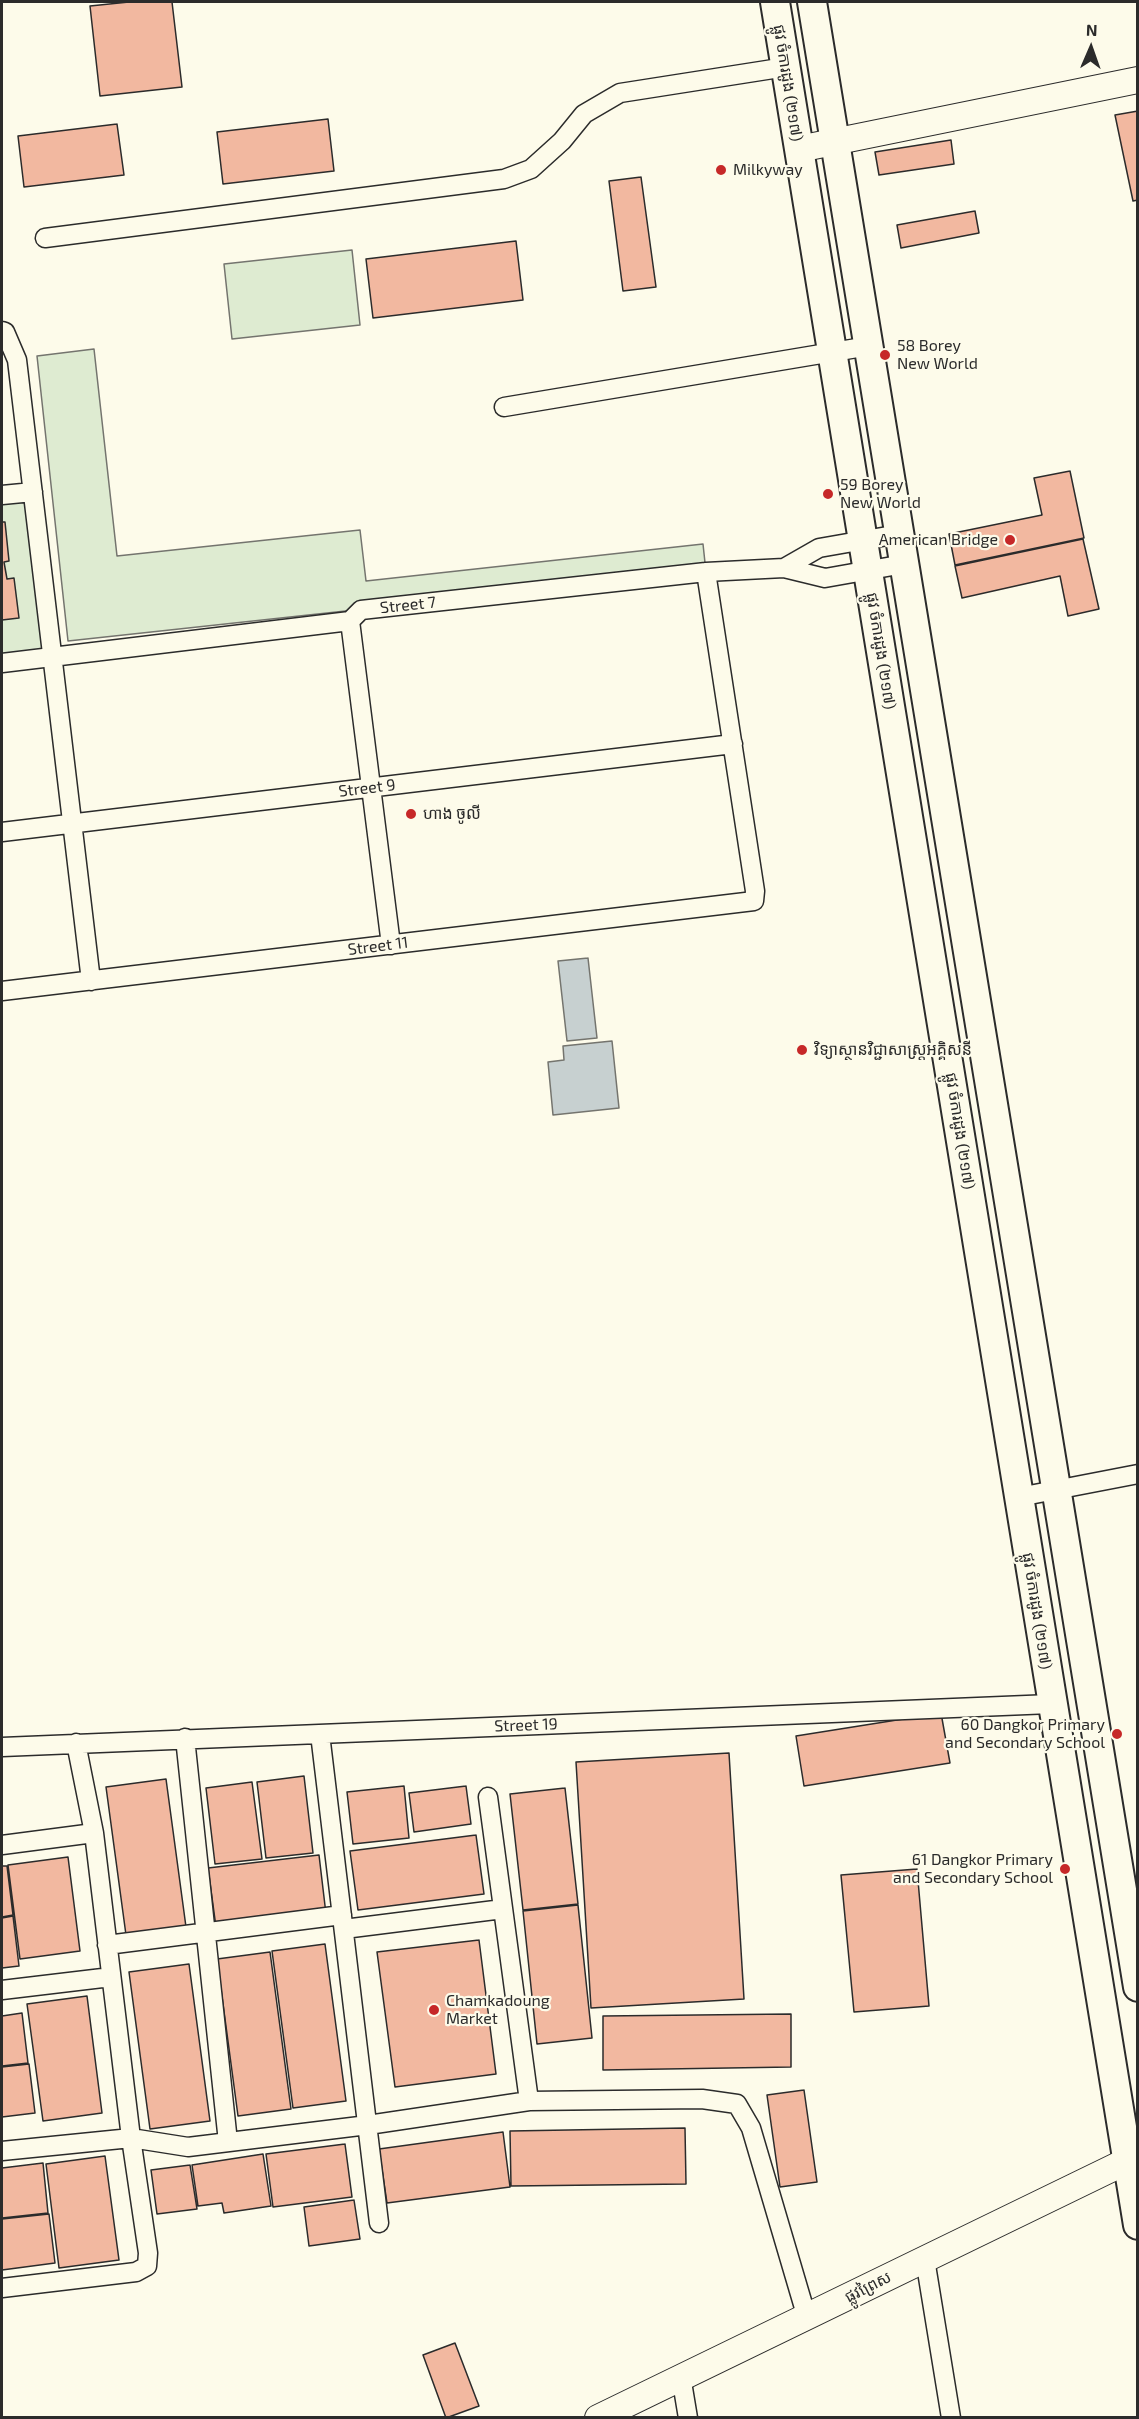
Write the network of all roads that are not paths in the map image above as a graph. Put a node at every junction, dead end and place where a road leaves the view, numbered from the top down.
1 (775, 2) edge
2 (812, 2) edge
3 (786, 68) junction
4 (1137, 80) edge
5 (835, 141) junction
6 (799, 149) junction
7 (45, 238) dead end
8 (3, 332) edge
9 (869, 346) junction
10 (832, 352) junction
11 (504, 407) dead end
12 (33, 492) junction
13 (2, 495) edge
14 (899, 534) junction
15 (863, 540) junction
16 (904, 564) junction
17 (784, 568) junction
18 (706, 572) junction
19 (868, 572) junction
20 (350, 621) junction
21 (53, 657) junction
22 (2, 663) edge
23 (733, 744) junction
24 (371, 787) junction
25 (73, 824) junction
26 (2, 832) edge
27 (391, 945) junction
28 (92, 981) junction
29 (2, 991) edge
30 (1137, 1474) edge
31 (1056, 1489) junction
32 (1019, 1497) junction
33 (1051, 1704) junction
34 (320, 1734) junction
35 (185, 1738) junction
36 (75, 1743) junction
37 (2, 1747) edge
38 (488, 1797) dead end
39 (94, 1833) junction
40 (2, 1845) edge
41 (503, 1909) junction
42 (343, 1922) junction
43 (206, 1933) junction
44 (107, 1945) junction
45 (111, 1977) junction
46 (1137, 1987) edge
47 (2, 1990) edge
48 (529, 2101) junction
49 (368, 2125) junction
50 (131, 2138) junction
51 (228, 2142) junction
52 (2, 2151) edge
53 (1132, 2160) edge
54 (379, 2223) dead end
55 (1137, 2224) edge
56 (925, 2259) junction
57 (2, 2288) edge
58 (807, 2318) junction
59 (681, 2376) junction
60 (598, 2418) edge
61 (688, 2418) edge
62 (951, 2418) edge

1 - 3 main road, ផ្លូវ ចំការដូង (២១៧)
2 - 5 main road
3 - 6 main road, ផ្លូវ ចំការដូង (២១៧)
3 - 7 street
4 - 5 main road
5 - 6 main road
5 - 9 main road
6 - 10 main road, ផ្លូវ ចំការដូង (២១៧)
8 - 12 street
9 - 10 street
9 - 14 main road
10 - 11 street
10 - 15 main road, ផ្លូវ ចំការដូង (២១៧)
12 - 13 street
12 - 21 street
14 - 15 street, Street 7
14 - 16 main road
15 - 17 street, Street 7
15 - 19 main road, ផ្លូវ ចំការដូង (២១៧)
16 - 19 street, Street 7
16 - 31 main road
17 - 18 street, Street 7
17 - 19 street, Street 7
18 - 20 street, Street 7
18 - 23 street
19 - 32 main road, ផ្លូវ ចំការដូង (២១៧)
20 - 21 street, Street 7
20 - 24 street
21 - 22 street, Street 7
21 - 25 street
23 - 24 street, Street 9
23 - 27 street, Street 11
24 - 25 street, Street 9
24 - 27 street
25 - 26 street, Street 9
25 - 28 street
27 - 28 street, Street 11
28 - 29 street, Street 11
30 - 31 street
31 - 32 street
31 - 46 main road
32 - 33 main road, ផ្លូវ ចំការដូង (២១៧)
33 - 34 street, Street 19
33 - 53 main road, ផ្លូវ ចំការដូង (២១៧)
34 - 35 street, Street 19
34 - 42 street
35 - 36 street, Street 19
35 - 43 street
36 - 37 street, Street 19
36 - 39 street
38 - 41 street
39 - 40 street
39 - 44 street
41 - 42 street
41 - 48 street
42 - 43 street
42 - 49 street
43 - 44 street
43 - 51 street
44 - 45 street
45 - 47 street
45 - 50 street
48 - 49 street
48 - 58 street
49 - 51 street
49 - 54 street
50 - 51 street
50 - 52 street
50 - 57 street
53 - 55 main road, ផ្លូវ ចំការដូង (២១៧)
53 - 56 main road, ផ្លូវព្រៃស
56 - 58 main road, ផ្លូវព្រៃស
56 - 62 street
58 - 59 main road, ផ្លូវព្រៃស
59 - 60 main road, ផ្លូវព្រៃស
59 - 61 street

